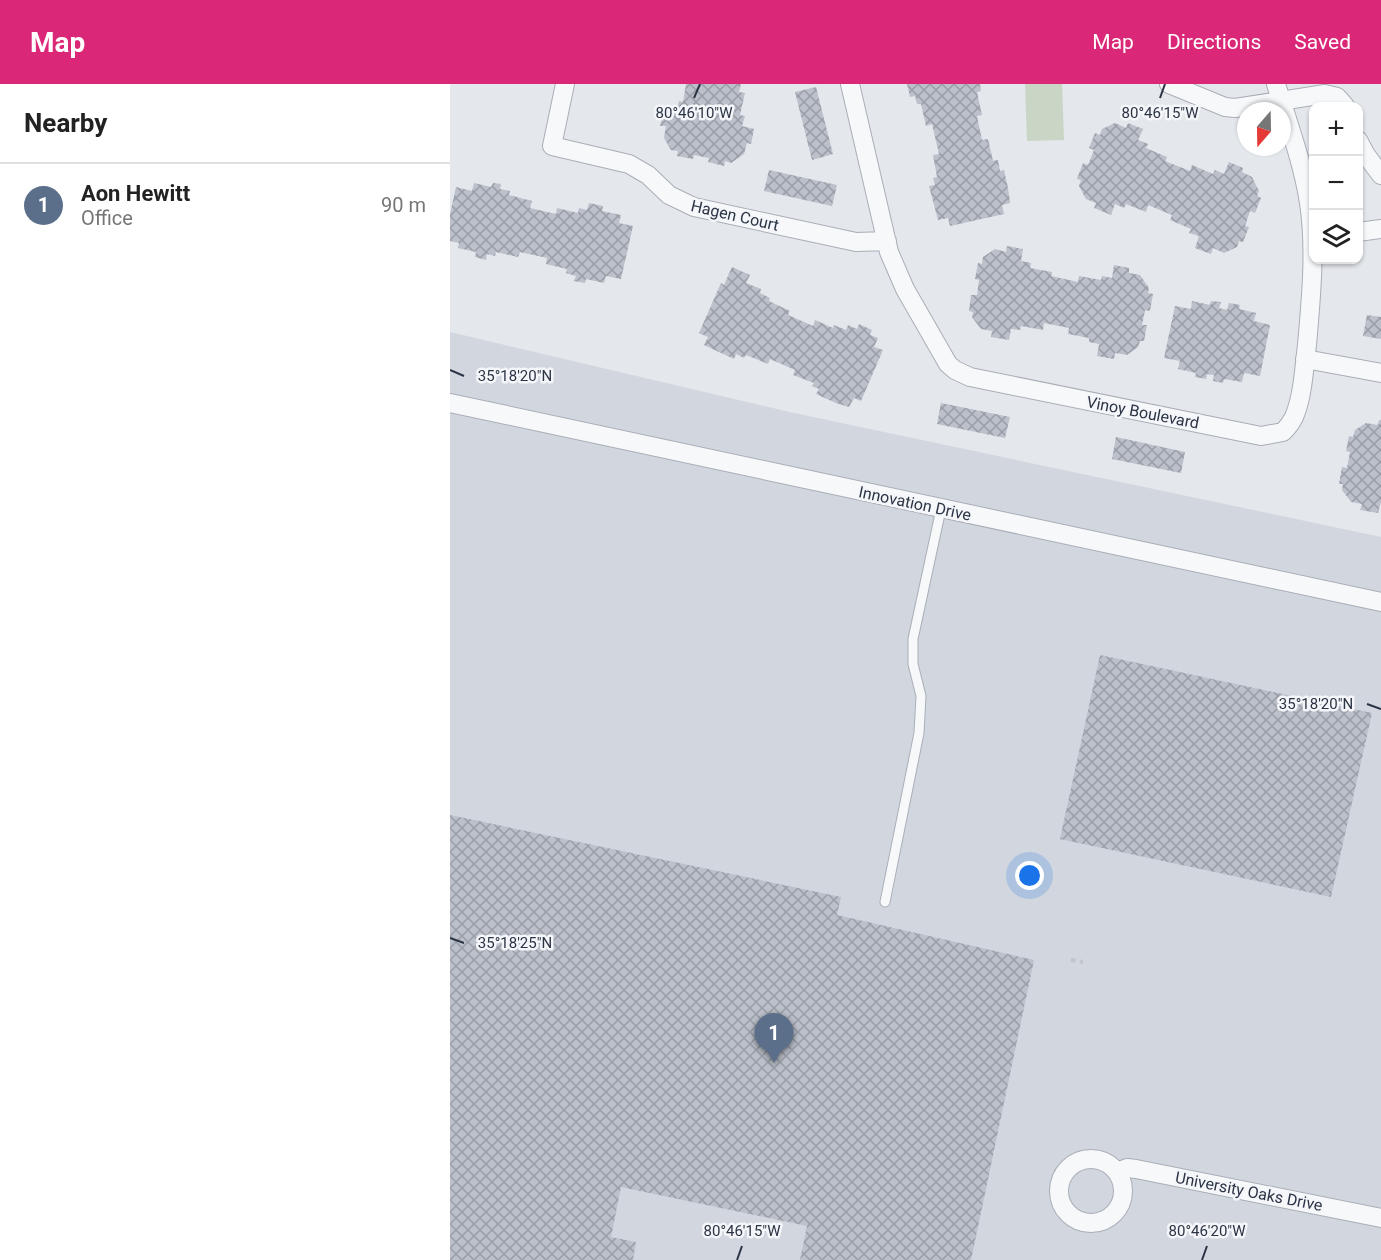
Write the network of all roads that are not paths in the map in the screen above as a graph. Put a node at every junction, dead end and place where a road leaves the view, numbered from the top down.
1 (565, 84) edge
2 (850, 84) edge
3 (1169, 84) edge
4 (1278, 92) edge
5 (1341, 102) edge
6 (1363, 148) edge
7 (1381, 175) edge
8 (1310, 210) edge
9 (1381, 229) edge
10 (1363, 231) edge
11 (887, 241) junction
12 (1312, 264) edge
13 (1305, 359) junction
14 (1381, 373) edge
15 (450, 403) edge
16 (942, 509) junction
17 (1381, 602) edge
18 (885, 902) dead end
19 (1117, 1172) dead end
20 (1381, 1218) edge

1 - 11 street, Hagen Court
2 - 11 street, Vinoy Boulevard
3 - 4 street
4 - 5 street
4 - 8 street, Vinoy Boulevard
6 - 7 street
9 - 10 street
11 - 13 street, Vinoy Boulevard
12 - 13 street, Vinoy Boulevard
13 - 14 street
15 - 16 street, Innovation Drive
16 - 17 street, Innovation Drive
16 - 18 lane
19 - 20 street, University Oaks Drive

